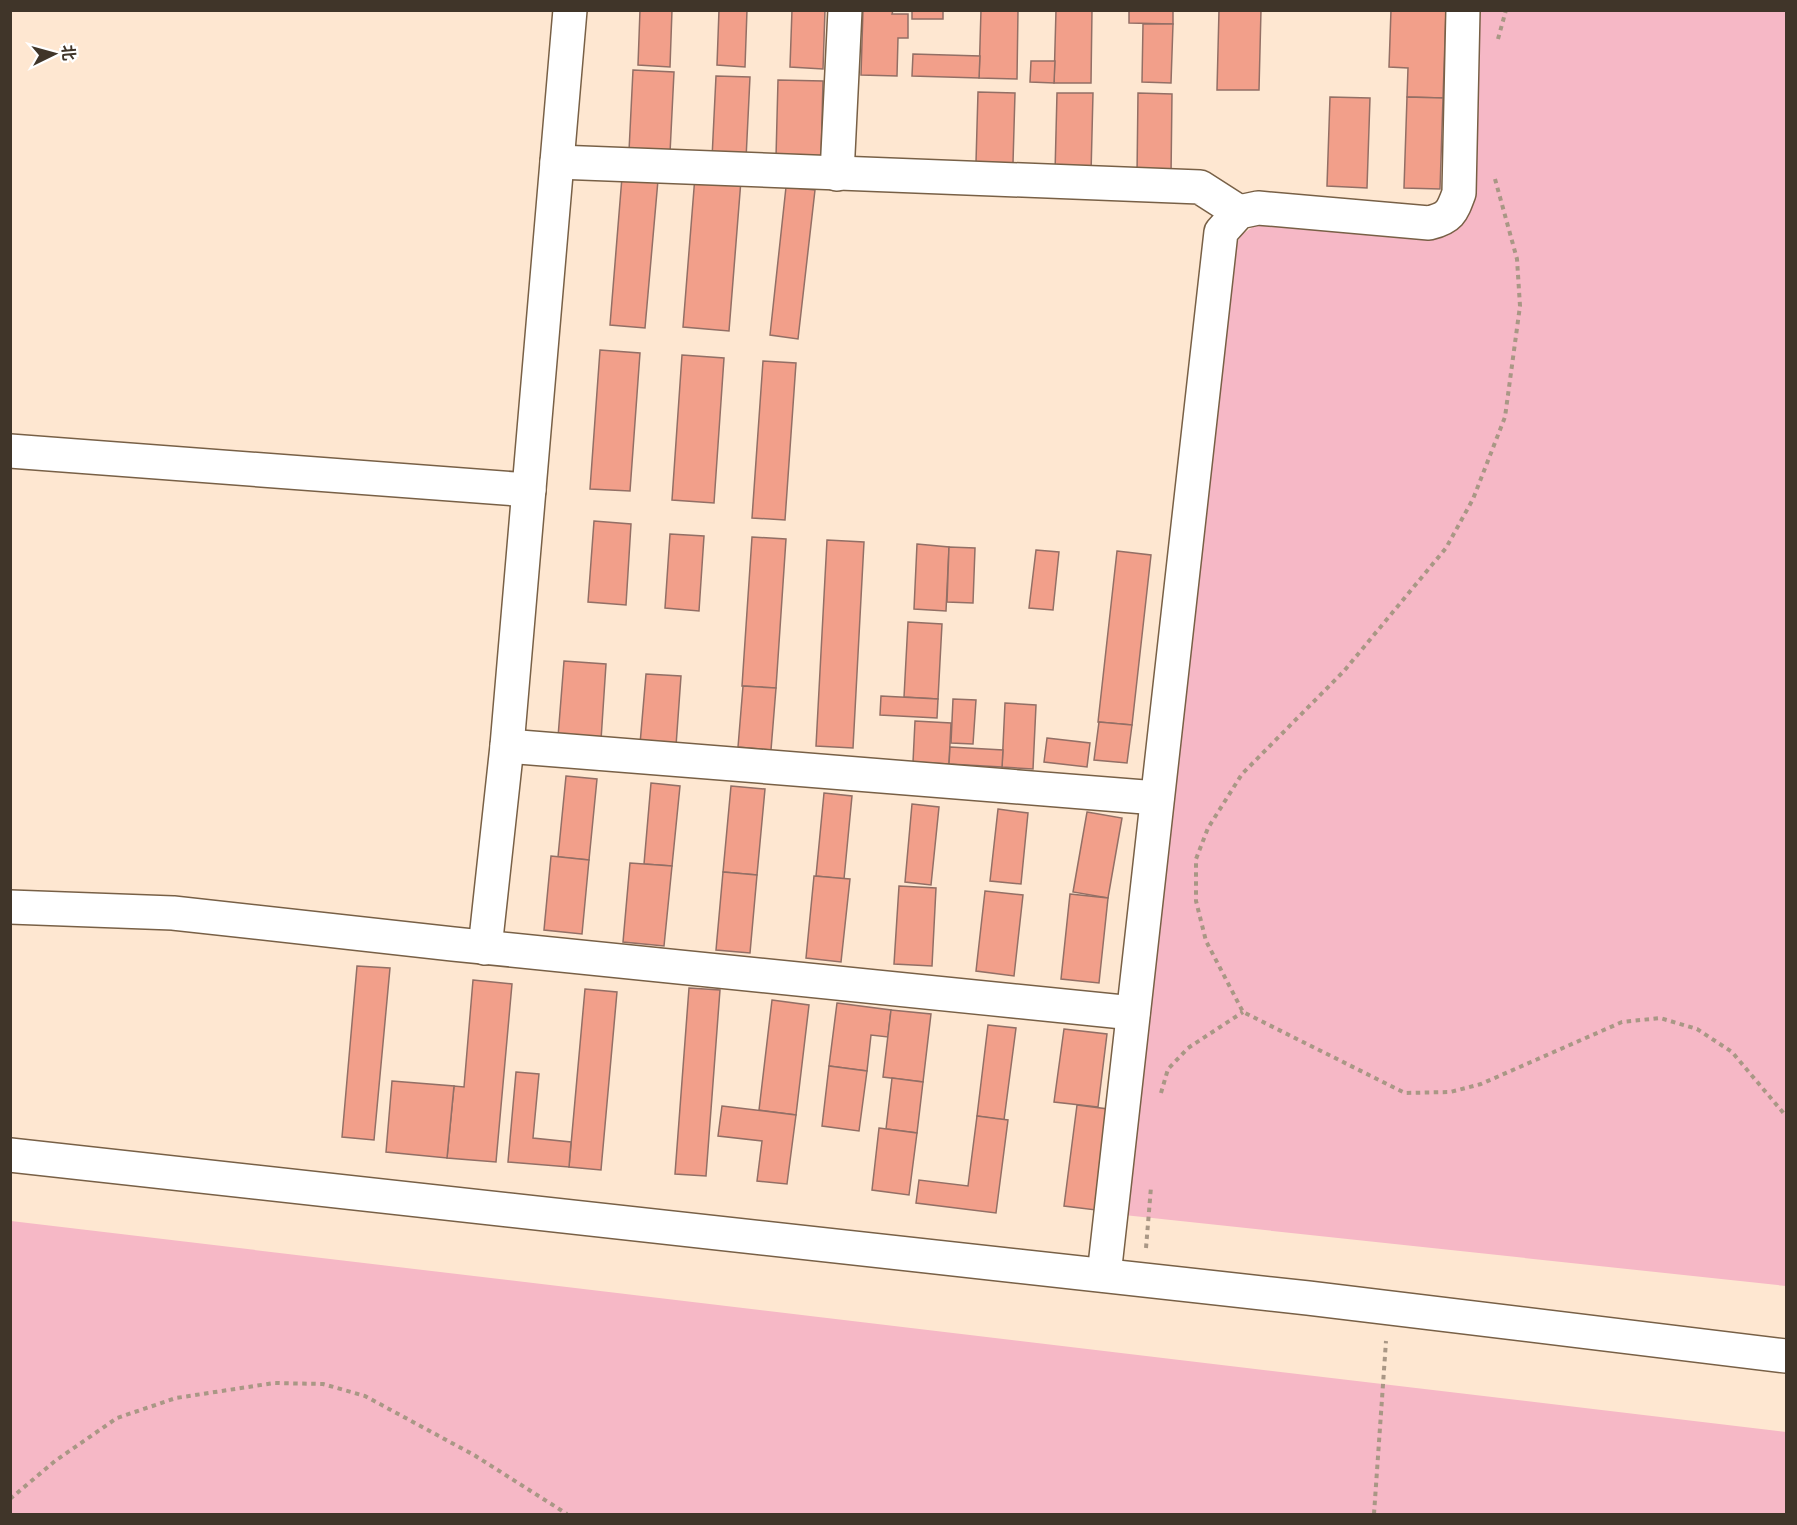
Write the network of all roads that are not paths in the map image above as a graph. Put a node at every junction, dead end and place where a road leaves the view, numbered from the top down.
1 (570, 10) edge
2 (845, 10) edge
3 (1463, 10) edge
4 (557, 162) junction
5 (837, 174) junction
6 (1239, 212) junction
7 (10, 451) edge
8 (529, 490) junction
9 (507, 746) junction
10 (1157, 798) junction
11 (10, 907) edge
12 (485, 948) junction
13 (1133, 1013) junction
14 (10, 1155) edge
15 (1104, 1275) junction
16 (1786, 1356) edge

1 - 4 street
2 - 5 street
3 - 6 street
4 - 5 street
4 - 8 street
5 - 6 street
6 - 10 street
7 - 8 street
8 - 9 street
9 - 10 street
9 - 12 street
10 - 13 street
11 - 12 street
12 - 13 street
13 - 15 street
14 - 15 street
15 - 16 street

